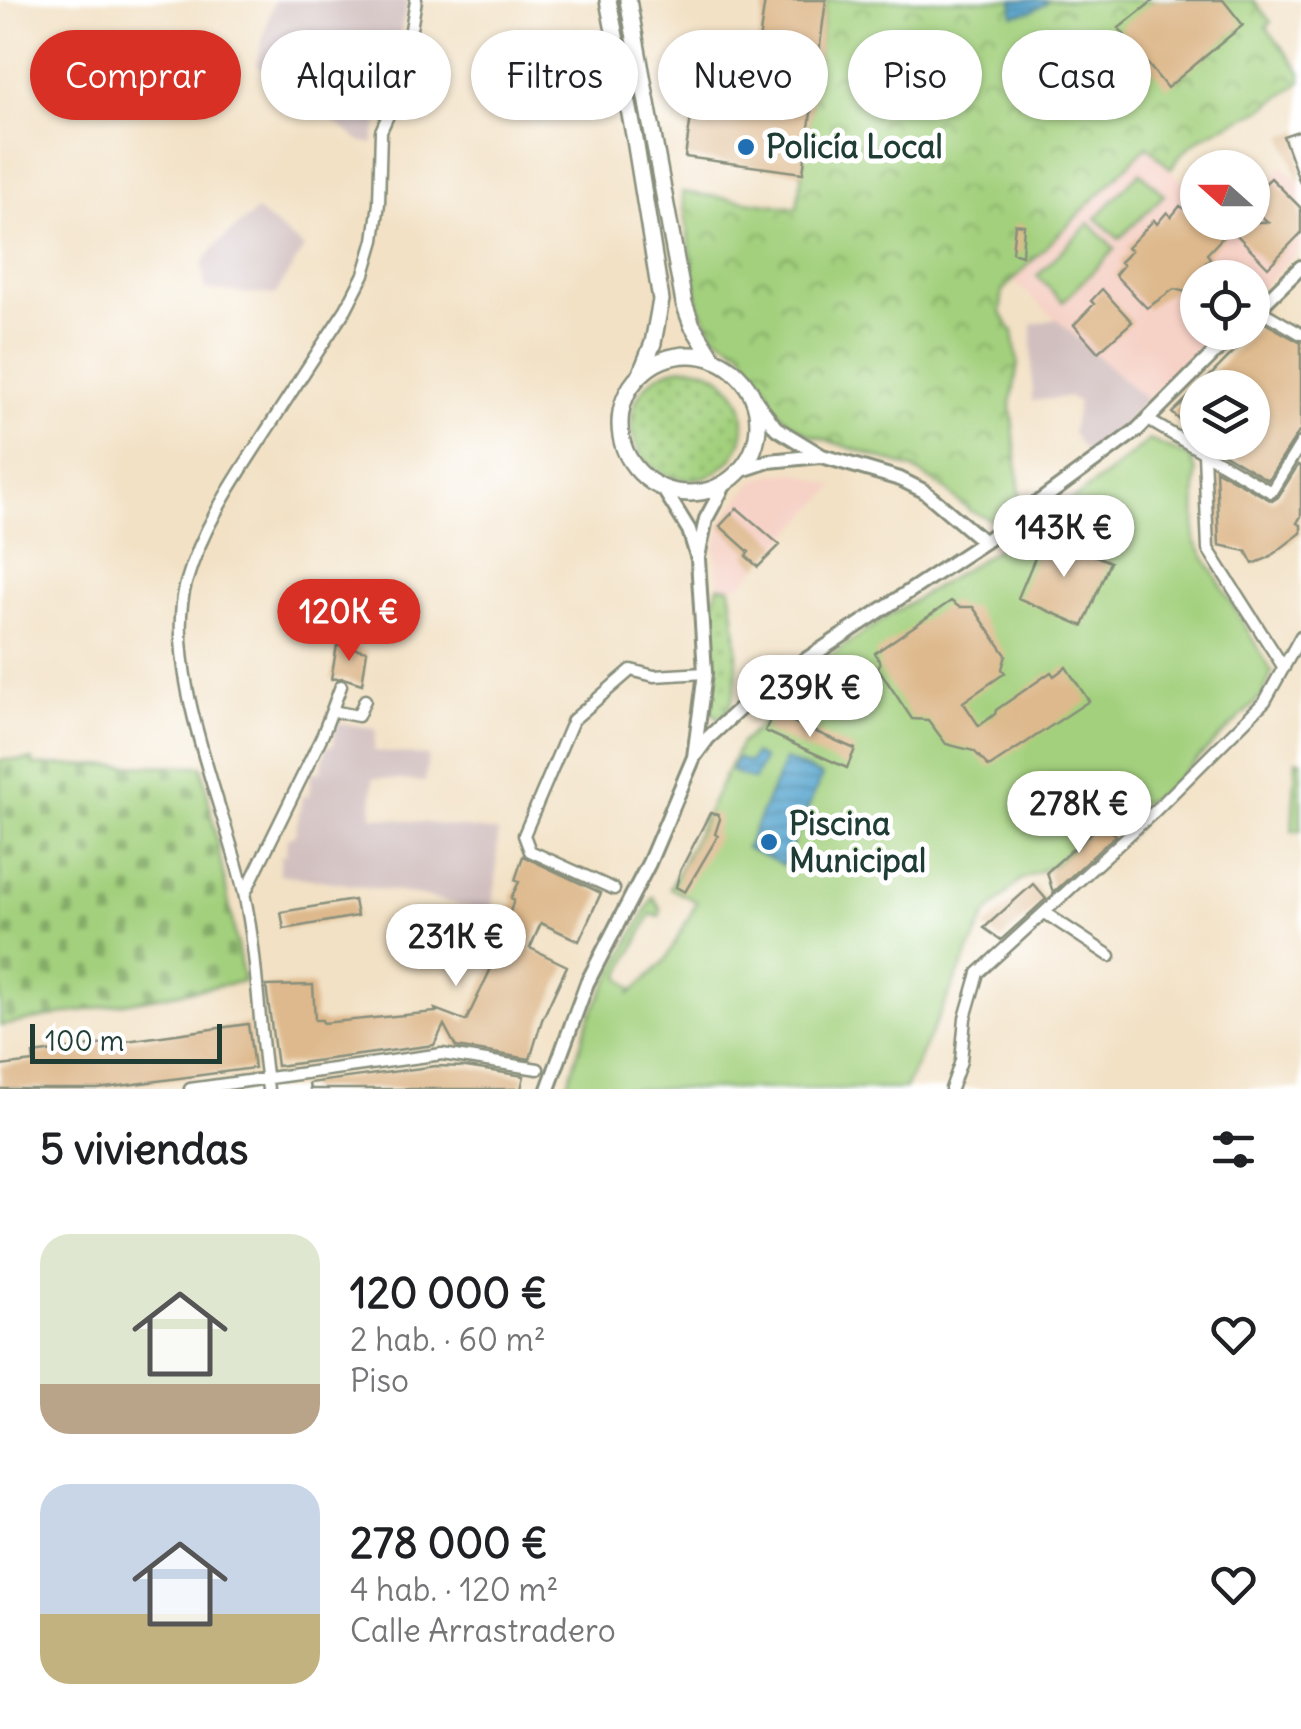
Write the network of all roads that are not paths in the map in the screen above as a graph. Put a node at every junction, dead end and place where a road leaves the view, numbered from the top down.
1 (416, 0) edge
2 (608, 0) edge
3 (628, 0) edge
4 (1301, 268) edge
5 (1270, 298) edge
6 (1270, 319) edge
7 (1301, 334) edge
8 (1217, 350) edge
9 (714, 360) junction
10 (639, 376) junction
11 (751, 394) junction
12 (1148, 420) junction
13 (1180, 439) edge
14 (1301, 442) edge
15 (822, 456) junction
16 (1204, 460) edge
17 (1215, 460) edge
18 (733, 476) junction
19 (663, 488) junction
20 (984, 542) junction
21 (698, 560) junction
22 (1301, 636) edge
23 (1284, 668) junction
24 (705, 673) junction
25 (341, 686) dead end
26 (365, 700) dead end
27 (332, 711) junction
28 (694, 757) junction
29 (614, 889) dead end
30 (244, 894) junction
31 (1045, 913) junction
32 (1110, 956) dead end
33 (538, 1069) dead end
34 (267, 1083) edge
35 (190, 1089) edge
36 (548, 1089) edge
37 (951, 1089) edge

1 - 30 street
2 - 10 main road
3 - 9 main road
4 - 5 street
6 - 7 street
8 - 12 street
9 - 10 main road
9 - 11 main road
10 - 19 main road
11 - 15 street
11 - 18 main road
12 - 13 street
12 - 20 street
14 - 17 street
15 - 18 street
15 - 20 street
16 - 23 street
18 - 19 main road
18 - 21 street
19 - 21 street
20 - 28 street
21 - 24 street
22 - 23 street
23 - 31 street
24 - 28 street
24 - 29 street
25 - 27 street
26 - 27 street
27 - 30 street
28 - 36 street
30 - 34 street
31 - 32 street
31 - 37 street
33 - 34 street
34 - 35 street

